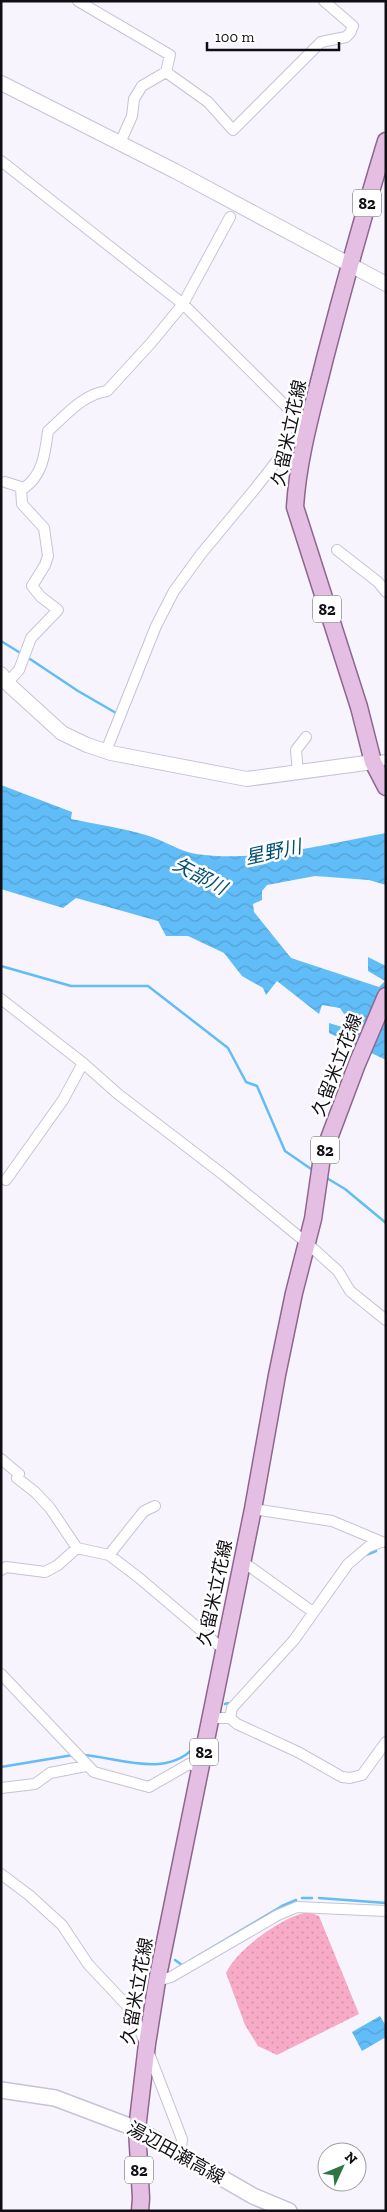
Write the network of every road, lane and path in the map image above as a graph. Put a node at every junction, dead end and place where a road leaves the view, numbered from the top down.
1 (78, 1) edge
2 (324, 1) edge
3 (166, 72) junction
4 (1, 83) edge
5 (386, 141) edge
6 (120, 142) junction
7 (1, 161) edge
8 (230, 217) dead end
9 (349, 266) junction
10 (386, 284) edge
11 (183, 304) junction
12 (307, 427) junction
13 (5, 482) dead end
14 (21, 488) junction
15 (337, 550) dead end
16 (386, 592) edge
17 (4, 678) edge
18 (306, 738) dead end
19 (106, 751) junction
20 (379, 761) edge
21 (298, 773) junction
22 (386, 787) edge
23 (386, 996) edge
24 (1, 999) edge
25 (82, 1063) junction
26 (6, 1180) dead end
27 (308, 1244) junction
28 (386, 1320) edge
29 (1, 1459) edge
30 (154, 1506) dead end
31 (253, 1509) junction
32 (383, 1542) edge
33 (77, 1548) junction
34 (109, 1555) junction
35 (242, 1561) junction
36 (1, 1570) edge
37 (313, 1612) junction
38 (223, 1649) junction
39 (1, 1674) edge
40 (211, 1718) junction
41 (230, 1718) junction
42 (386, 1742) edge
43 (86, 1766) junction
44 (201, 1768) junction
45 (1, 1788) edge
46 (1, 1874) edge
47 (386, 1911) edge
48 (157, 1981) junction
49 (147, 2044) junction
50 (1, 2090) edge
51 (137, 2130) junction
52 (180, 2156) junction
53 (140, 2211) edge
54 (290, 2211) edge

1 - 3 street
2 - 3 street
3 - 6 street
4 - 6 street
5 - 9 main road, 久留米立花線 / 82
6 - 9 street
7 - 11 street
8 - 11 street
9 - 10 street
9 - 12 main road, 久留米立花線 / 82
11 - 12 street
11 - 14 street
12 - 19 street
12 - 20 main road, 久留米立花線 / 82
13 - 14 street
14 - 17 street
15 - 16 street
17 - 19 street
18 - 21 street
19 - 21 street
20 - 21 street
20 - 22 main road, 久留米立花線 / 82
23 - 27 main road, 久留米立花線 / 82
24 - 25 street
25 - 26 street
25 - 27 street
27 - 28 street
27 - 31 main road, 久留米立花線 / 82
29 - 33 street
30 - 34 street
31 - 32 street
31 - 35 main road, 久留米立花線 / 82
32 - 37 street
33 - 34 street
33 - 36 street
34 - 38 street
35 - 37 street
35 - 38 main road, 久留米立花線 / 82
37 - 41 street
38 - 40 main road, 久留米立花線 / 82
39 - 43 street
40 - 41 street
40 - 44 main road, 久留米立花線 / 82
41 - 42 street
43 - 44 street
43 - 45 street
44 - 48 main road, 久留米立花線 / 82
46 - 49 street
47 - 48 street
48 - 49 main road, 久留米立花線 / 82
49 - 51 main road, 久留米立花線 / 82
49 - 52 street
50 - 51 main road, 湯辺田瀬高線
51 - 52 main road, 湯辺田瀬高線
51 - 53 main road, 久留米立花線 / 82
52 - 54 main road, 湯辺田瀬高線

